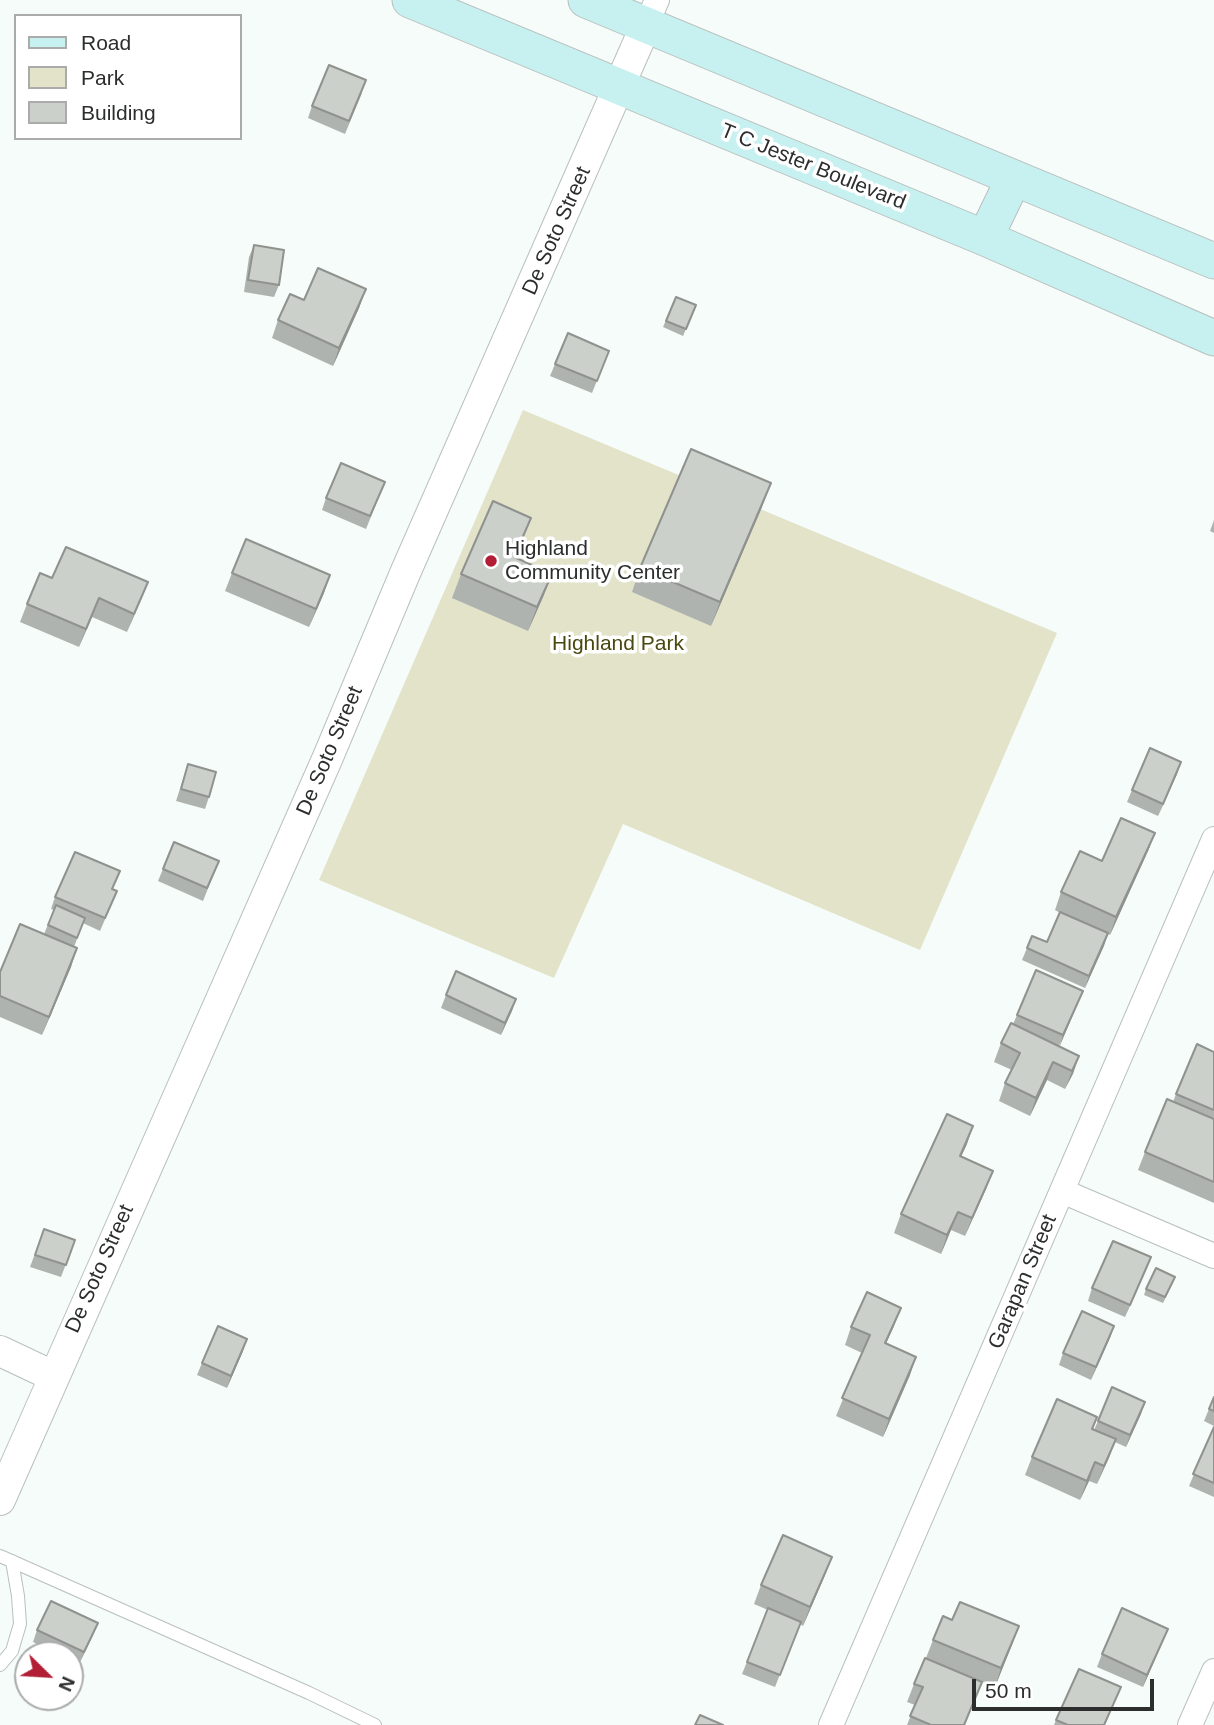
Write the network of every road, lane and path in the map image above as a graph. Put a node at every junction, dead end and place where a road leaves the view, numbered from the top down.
1 (410, 0) edge
2 (586, 0) edge
3 (651, 13) edge
4 (620, 88) junction
5 (1014, 178) junction
6 (985, 238) junction
7 (1214, 261) edge
8 (1214, 338) edge
9 (1214, 839) edge
10 (1062, 1191) junction
11 (1214, 1256) edge
12 (0, 1351) edge
13 (53, 1376) junction
14 (0, 1500) edge
15 (6, 1558) edge
16 (0, 1665) edge
17 (1214, 1671) edge
18 (375, 1725) edge
19 (831, 1725) edge
20 (1190, 1725) edge

1 - 4 main road, T C Jester Boulevard
2 - 3 main road
3 - 4 street, De Soto Street
3 - 5 main road
4 - 6 main road, T C Jester Boulevard
4 - 13 street, De Soto Street
5 - 6 main road
5 - 7 main road
6 - 8 main road, T C Jester Boulevard
9 - 10 street, Garapan Street
10 - 11 street
10 - 19 street, Garapan Street
12 - 13 street
13 - 14 street, De Soto Street
15 - 16 lane
15 - 18 lane
17 - 20 street

